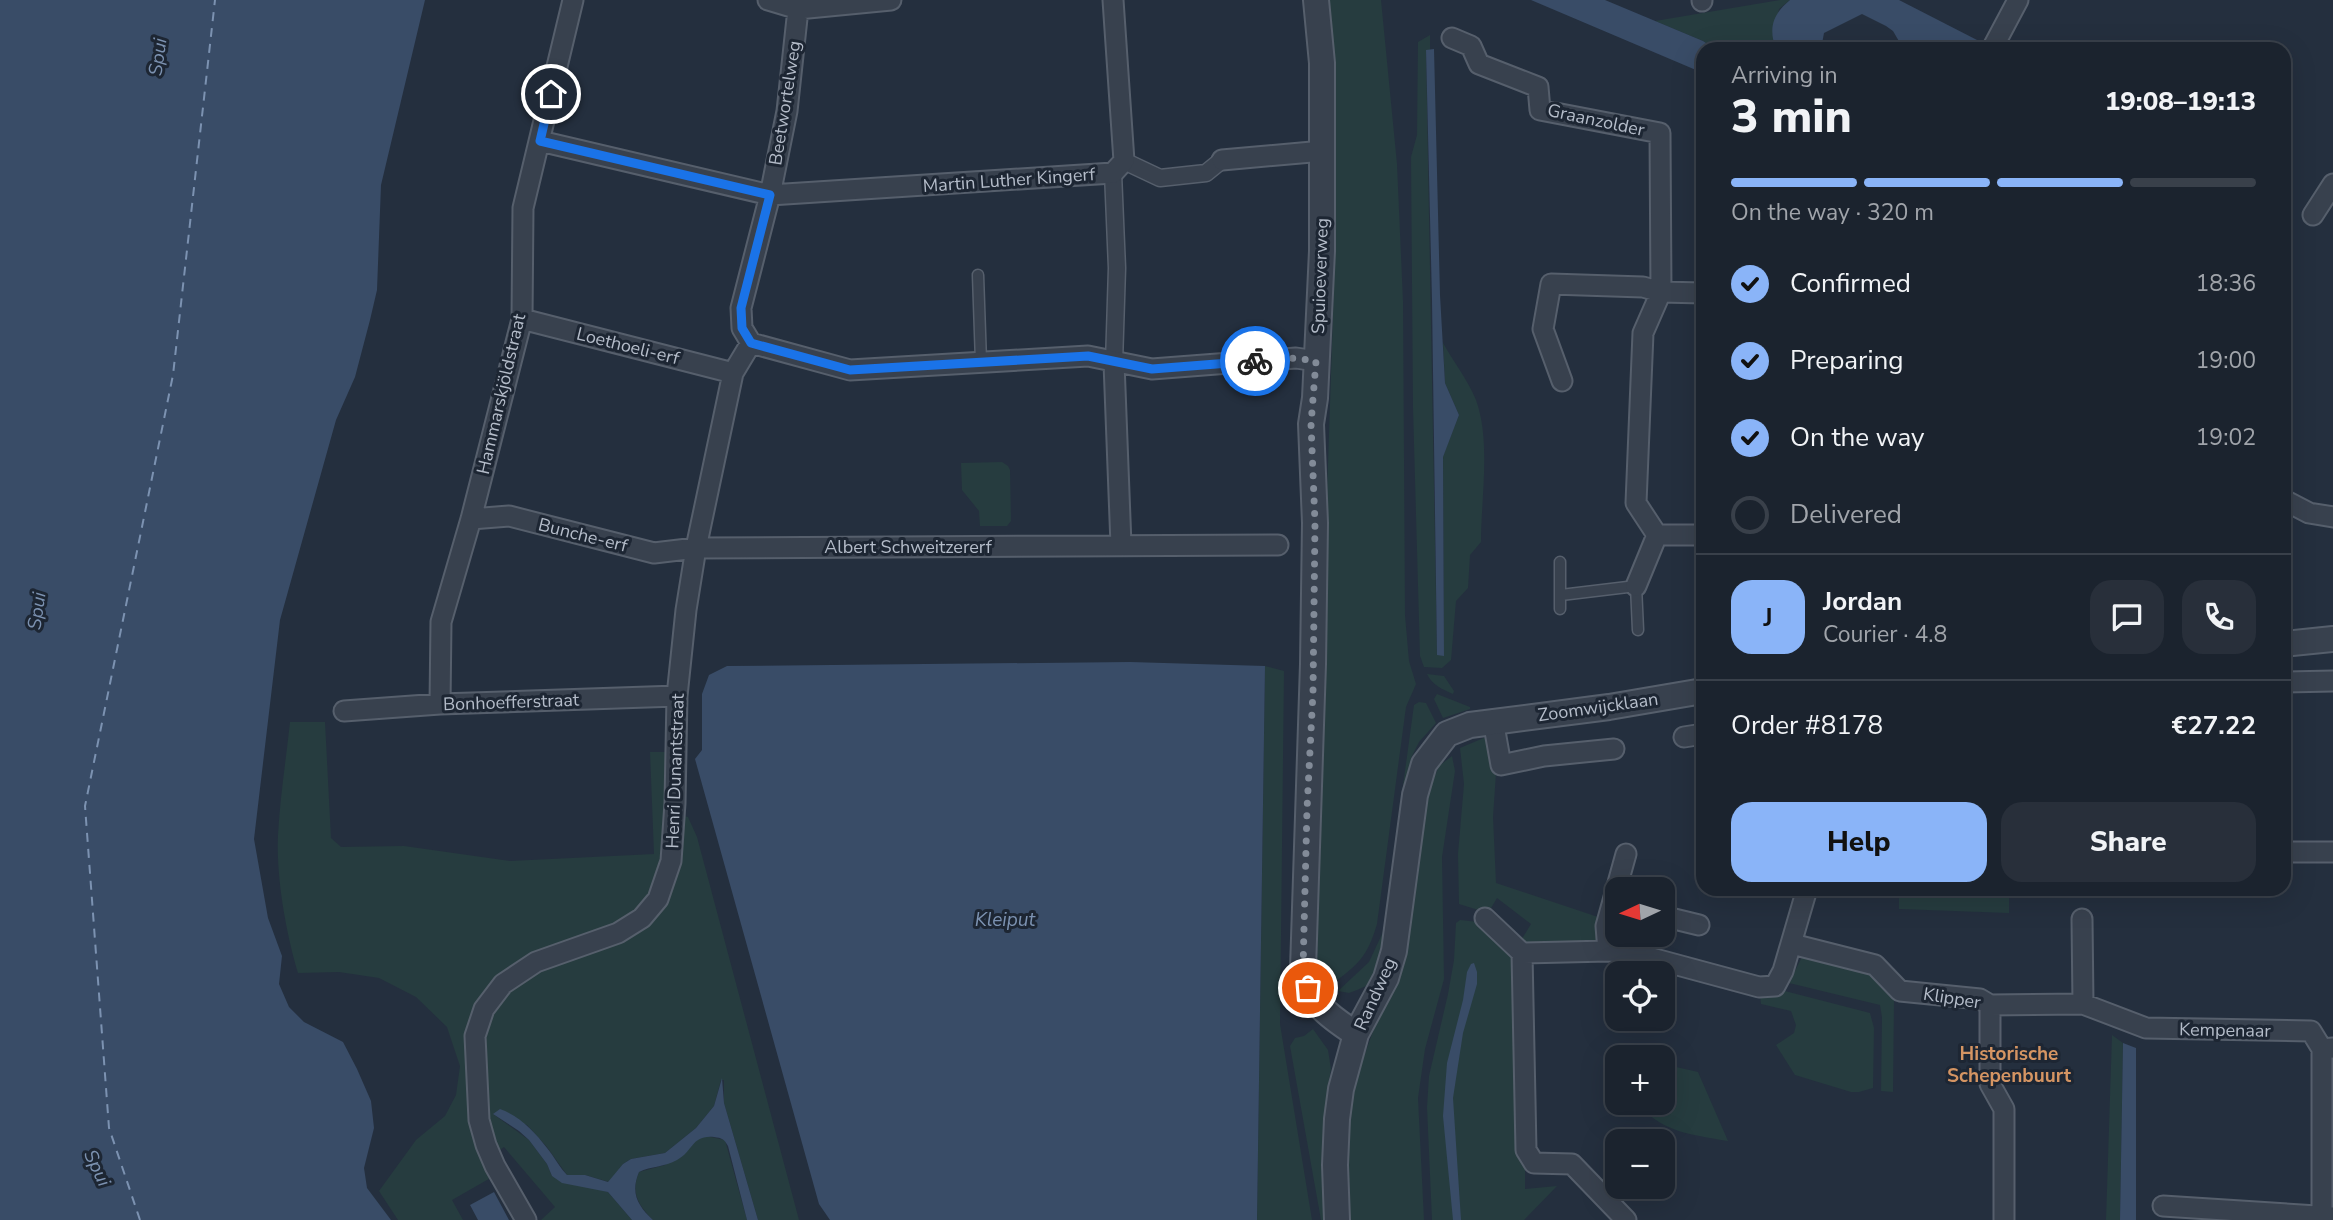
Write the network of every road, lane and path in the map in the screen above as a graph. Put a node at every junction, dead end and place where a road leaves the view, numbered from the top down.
1 (573, 0) edge
2 (768, 0) edge
3 (891, 0) edge
4 (1113, 0) edge
5 (1316, 0) edge
6 (2018, 0) edge
7 (797, 5) edge
8 (1452, 38) dead end
9 (1996, 42) edge
10 (540, 141) junction
11 (1323, 152) junction
12 (1222, 159) joint
13 (1119, 167) junction
14 (2333, 184) edge
15 (770, 195) junction
16 (2313, 215) dead end
17 (978, 275) dead end
18 (1661, 292) junction
19 (1696, 293) edge
20 (522, 319) junction
21 (751, 343) junction
22 (1316, 361) junction
23 (981, 362) junction
24 (1115, 363) junction
25 (733, 373) junction
26 (1562, 381) dead end
27 (2291, 504) edge
28 (2333, 516) edge
29 (471, 519) junction
30 (1657, 535) junction
31 (1696, 535) edge
32 (1121, 545) junction
33 (1278, 545) dead end
34 (696, 548) junction
35 (1560, 562) dead end
36 (1636, 586) junction
37 (1561, 595) junction
38 (1560, 609) dead end
39 (1638, 630) dead end
40 (2333, 639) edge
41 (2291, 642) edge
42 (2333, 681) edge
43 (2291, 682) edge
44 (1696, 692) edge
45 (677, 696) junction
46 (440, 705) junction
47 (344, 711) dead end
48 (1493, 720) junction
49 (1447, 734) joint
50 (1614, 749) dead end
51 (2291, 852) edge
52 (2333, 852) edge
53 (1626, 854) dead end
54 (1621, 877) edge
55 (1805, 896) edge
56 (1486, 918) dead end
57 (1675, 919) edge
58 (2082, 919) dead end
59 (1699, 925) dead end
60 (1792, 944) junction
61 (1608, 947) edge
62 (1608, 951) junction
63 (1522, 953) junction
64 (2083, 1004) junction
65 (1990, 1005) junction
66 (1356, 1034) junction
67 (2327, 1049) edge
68 (2163, 1206) dead end
69 (2328, 1217) edge
70 (526, 1220) edge
71 (1337, 1220) edge
72 (1626, 1220) edge
73 (2004, 1220) edge

1 - 10 street, Hammarskjöldstraat
2 - 7 street
3 - 7 street
4 - 13 street
5 - 11 street, Spuioeverweg
6 - 9 street
7 - 15 street, Beetwortelweg
8 - 18 street, Graanzolder
10 - 15 street, Martin Luther Kingerf
10 - 20 street, Hammarskjöldstraat
11 - 12 street
11 - 22 street, Spuioeverweg
12 - 13 street
13 - 15 street, Martin Luther Kingerf
13 - 24 street
14 - 16 street
15 - 21 street, Beetwortelweg
17 - 23 lane
18 - 19 street
18 - 26 street
18 - 30 street, Graanzolder
20 - 25 street, Loethoeli-erf
20 - 29 street, Hammarskjöldstraat
21 - 23 street
21 - 25 street, Henri Dunantstraat
22 - 24 street
22 - 66 street, Spuioeverweg
23 - 24 street
24 - 32 street
25 - 34 street, Henri Dunantstraat
27 - 28 street
29 - 34 street, Bunche-erf
29 - 46 street, Hammarskjöldstraat
30 - 31 street
30 - 36 street
32 - 33 street, Albert Schweitzererf
32 - 34 street, Albert Schweitzererf
34 - 45 street, Henri Dunantstraat
35 - 37 lane
36 - 37 lane
36 - 39 lane
37 - 38 lane
40 - 41 street
42 - 43 street
44 - 48 street, Zoomwijcklaan
45 - 46 street, Bonhoefferstraat
45 - 70 street, Henri Dunantstraat
46 - 47 street, Bonhoefferstraat
48 - 49 street, Zoomwijcklaan
48 - 50 street
49 - 66 street, Randweg
51 - 52 street
53 - 54 street
55 - 60 street
56 - 63 street
57 - 59 street
58 - 64 street
60 - 62 street
60 - 65 street, Klipper
61 - 62 street
62 - 63 street
63 - 72 street
64 - 65 street
64 - 67 street, Kempenaar
65 - 73 street, Klipper
66 - 71 street, Randweg
67 - 69 street
68 - 69 street

